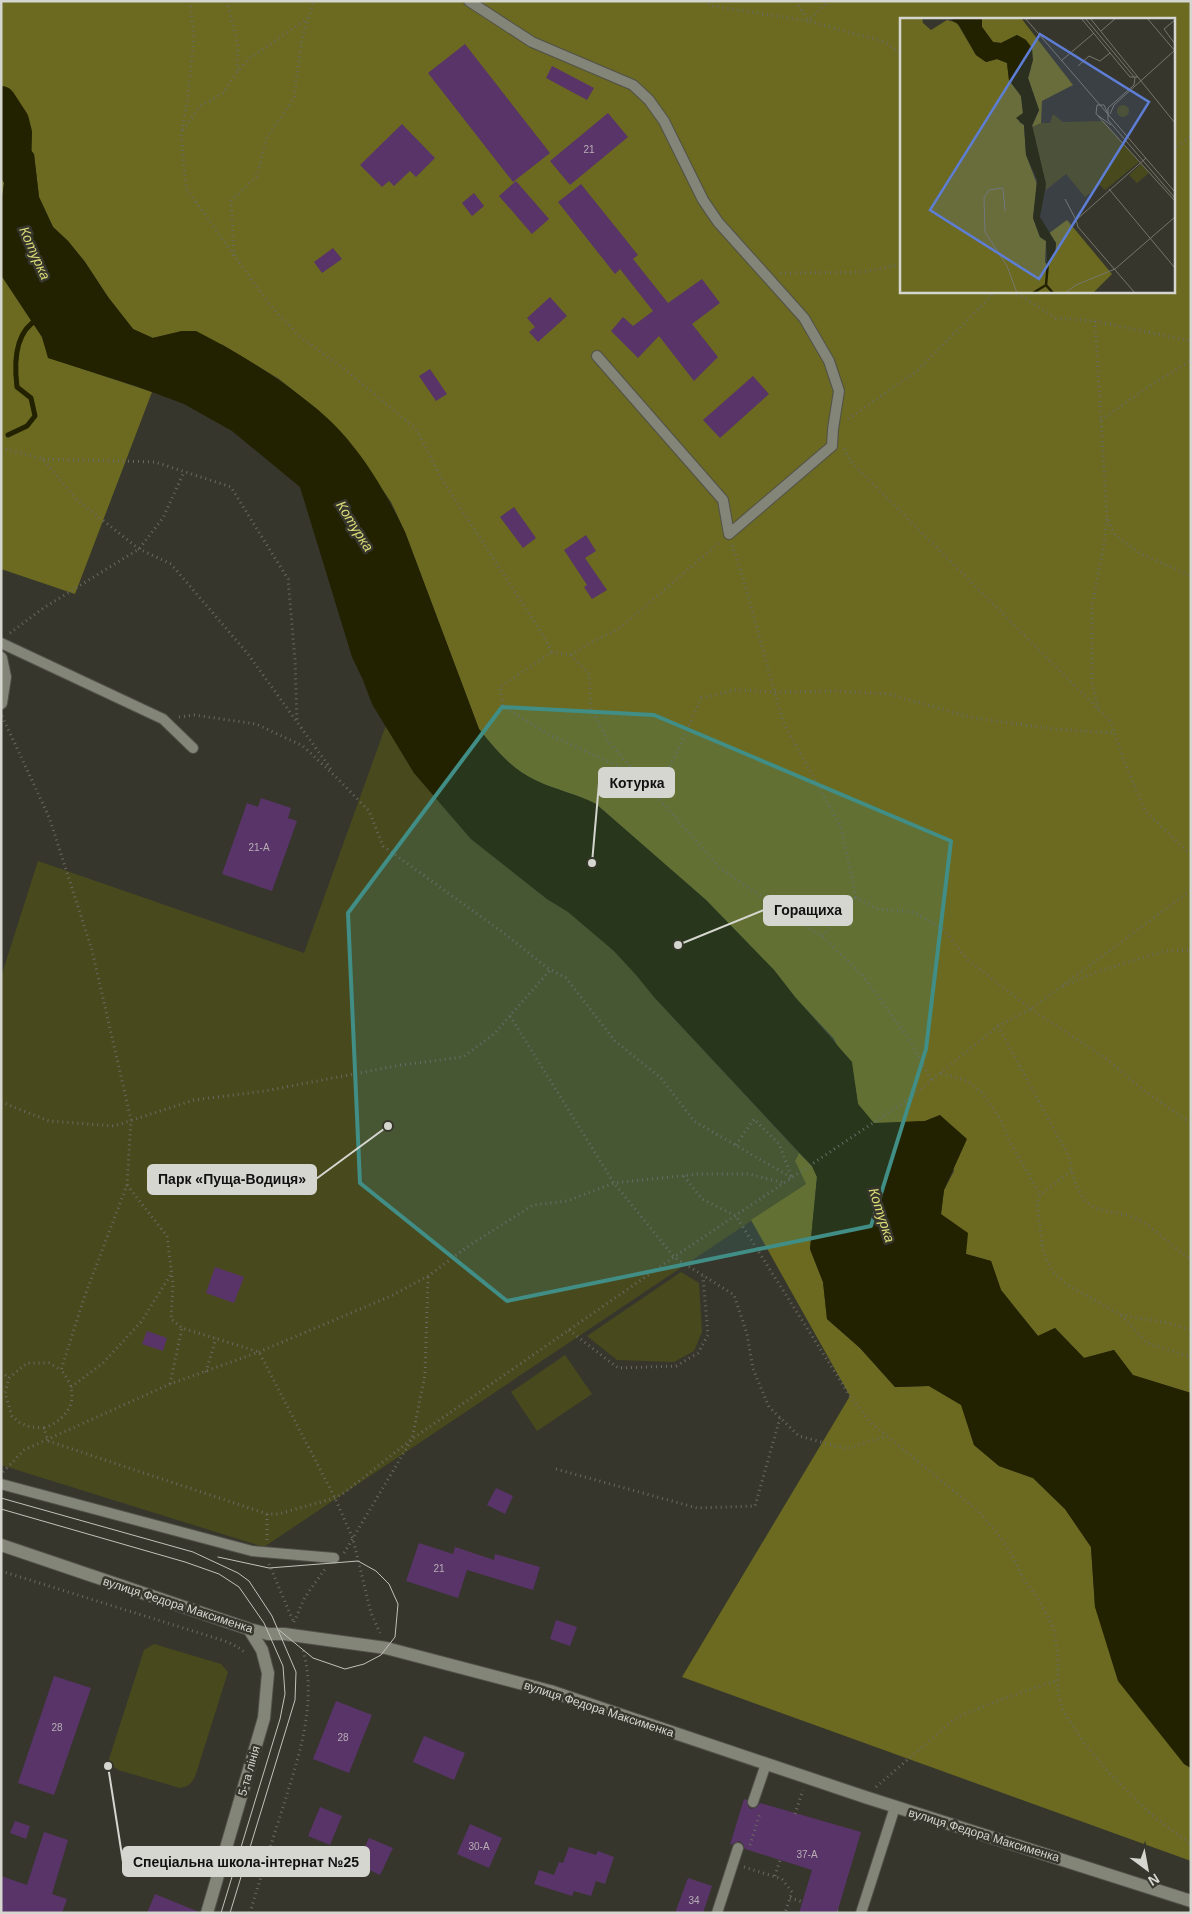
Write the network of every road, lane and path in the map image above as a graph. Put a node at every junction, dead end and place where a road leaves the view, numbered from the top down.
1 (190, 1) edge
2 (227, 1) edge
3 (314, 1) edge
4 (469, 1) edge
5 (704, 1) edge
6 (796, 1) edge
7 (829, 1) edge
8 (308, 18) junction
9 (808, 21) junction
10 (900, 53) edge
11 (237, 72) junction
12 (181, 133) junction
13 (1191, 136) edge
14 (1174, 149) edge
15 (234, 257) junction
16 (900, 264) edge
17 (763, 273) junction
18 (995, 292) edge
19 (1015, 292) edge
20 (1095, 322) junction
21 (1191, 341) edge
22 (598, 356) dead end
23 (1191, 361) edge
24 (865, 406) dead end
25 (1101, 420) junction
26 (833, 429) junction
27 (1, 448) edge
28 (43, 459) junction
29 (184, 472) junction
30 (1107, 518) junction
31 (729, 534) junction
32 (139, 549) junction
33 (1191, 576) edge
34 (9, 634) dead end
35 (1, 643) edge
36 (552, 652) junction
37 (571, 656) junction
38 (1, 658) edge
39 (774, 692) junction
40 (1, 703) edge
41 (1098, 709) junction
42 (1, 715) edge
43 (163, 719) junction
44 (297, 721) junction
45 (1115, 733) junction
46 (193, 748) dead end
47 (640, 775) junction
48 (338, 779) junction
49 (656, 793) junction
50 (1191, 855) edge
51 (1191, 890) edge
52 (856, 897) junction
53 (822, 936) junction
54 (1191, 950) edge
55 (551, 969) junction
56 (1058, 988) junction
57 (1031, 1009) junction
58 (510, 1016) junction
59 (998, 1026) junction
60 (941, 1073) junction
61 (931, 1080) junction
62 (1, 1102) edge
63 (131, 1120) junction
64 (1191, 1123) edge
65 (736, 1145) junction
66 (1071, 1171) junction
67 (684, 1176) junction
68 (792, 1178) junction
69 (784, 1183) junction
70 (614, 1184) junction
71 (127, 1185) junction
72 (1040, 1194) junction
73 (736, 1216) junction
74 (674, 1257) junction
75 (1191, 1259) edge
76 (171, 1273) junction
77 (703, 1275) junction
78 (428, 1276) junction
79 (1121, 1315) junction
80 (182, 1328) junction
81 (569, 1330) junction
82 (1191, 1330) edge
83 (216, 1338) junction
84 (259, 1352) junction
85 (1191, 1357) edge
86 (61, 1370) junction
87 (1, 1372) edge
88 (206, 1373) junction
89 (9, 1378) junction
90 (170, 1384) junction
91 (71, 1387) junction
92 (780, 1418) junction
93 (44, 1428) junction
94 (886, 1436) junction
95 (412, 1439) junction
96 (48, 1441) junction
97 (556, 1469) dead end
98 (1, 1474) edge
99 (1, 1484) edge
100 (335, 1498) junction
101 (267, 1514) junction
102 (353, 1539) junction
103 (1, 1545) edge
104 (267, 1553) junction
105 (334, 1558) junction
106 (1, 1571) edge
107 (294, 1622) junction
108 (249, 1629) junction
109 (293, 1635) junction
110 (386, 1648) junction
111 (249, 1657) dead end
112 (1058, 1680) junction
113 (766, 1764) junction
114 (807, 1778) junction
115 (865, 1797) junction
116 (753, 1802) dead end
117 (895, 1807) junction
118 (761, 1811) dead end
119 (796, 1814) dead end
120 (1191, 1844) edge
121 (744, 1848) joint
122 (780, 1860) dead end
123 (741, 1876) dead end
124 (775, 1876) junction
125 (790, 1898) junction
126 (1191, 1901) edge
127 (802, 1902) dead end
128 (837, 1911) dead end
129 (207, 1913) edge
130 (250, 1913) edge
131 (717, 1913) edge
132 (785, 1913) edge
133 (842, 1913) edge
134 (861, 1913) edge

1 - 12 path
2 - 11 path
3 - 8 path
4 - 17 lane
5 - 9 path
6 - 9 path
7 - 9 path
8 - 11 path
8 - 15 path
9 - 10 path
11 - 12 path
12 - 15 path
13 - 14 path
15 - 36 path
16 - 17 path
17 - 26 lane
18 - 24 path
19 - 20 path
20 - 21 path
20 - 25 path
22 - 31 lane
23 - 25 path
25 - 30 path
26 - 31 lane
26 - 41 path
27 - 28 path
28 - 29 path
28 - 32 path
29 - 32 path
29 - 44 path
30 - 33 path
30 - 41 path
31 - 37 path
31 - 39 path
32 - 34 path
32 - 44 path
35 - 43 lane
36 - 37 path
36 - 47 path
37 - 47 path
38 - 40 street
39 - 45 path
39 - 49 path
39 - 52 path
41 - 45 path
42 - 63 path
43 - 46 lane
43 - 48 path
44 - 48 path
45 - 50 path
47 - 49 path
48 - 55 path
49 - 53 path
51 - 56 path
52 - 53 path
52 - 57 path
53 - 61 path
54 - 56 path
55 - 58 path
55 - 65 path
56 - 57 path
57 - 59 path
57 - 64 path
58 - 63 path
58 - 70 path
59 - 60 path
59 - 66 path
60 - 61 path
60 - 72 path
61 - 68 path
62 - 63 path
63 - 71 path
65 - 68 path
65 - 68 path
66 - 72 path
66 - 75 path
67 - 69 path
67 - 70 path
67 - 73 path
68 - 69 path
69 - 73 path
70 - 74 path
70 - 78 path
71 - 76 path
71 - 86 path
72 - 79 path
73 - 74 path
73 - 94 path
74 - 77 path
74 - 81 path
76 - 80 path
76 - 91 path
77 - 81 path
77 - 92 path
78 - 84 path
78 - 95 path
79 - 82 path
79 - 85 path
80 - 83 path
80 - 90 path
81 - 95 path
83 - 84 path
83 - 88 path
84 - 88 path
84 - 100 path
86 - 89 path
86 - 91 path
87 - 89 path
88 - 90 path
89 - 93 path
90 - 96 path
91 - 93 path
92 - 94 path
92 - 97 path
93 - 96 path
94 - 112 path
95 - 100 path
95 - 102 path
96 - 98 path
96 - 101 path
99 - 104 lane
100 - 101 path
100 - 102 path
101 - 104 path
102 - 105 path
102 - 110 path
103 - 108 street, вулиця Федора Максименка
104 - 105 lane
104 - 107 path
105 - 107 path
106 - 111 path
107 - 109 path
107 - 109 path
108 - 109 street, вулиця Федора Максименка
108 - 129 street, 5-та лінія
109 - 110 street, вулиця Федора Максименка
109 - 130 path
110 - 113 street, вулиця Федора Максименка
112 - 115 path
112 - 120 path
113 - 114 street, вулиця Федора Максименка
113 - 116 lane
114 - 115 street, вулиця Федора Максименка
114 - 119 path
115 - 117 street, вулиця Федора Максименка
117 - 126 street, вулиця Федора Максименка
117 - 134 lane
118 - 121 path
121 - 131 lane
122 - 124 path
123 - 124 path
124 - 125 path
125 - 127 path
125 - 132 path
128 - 133 path

